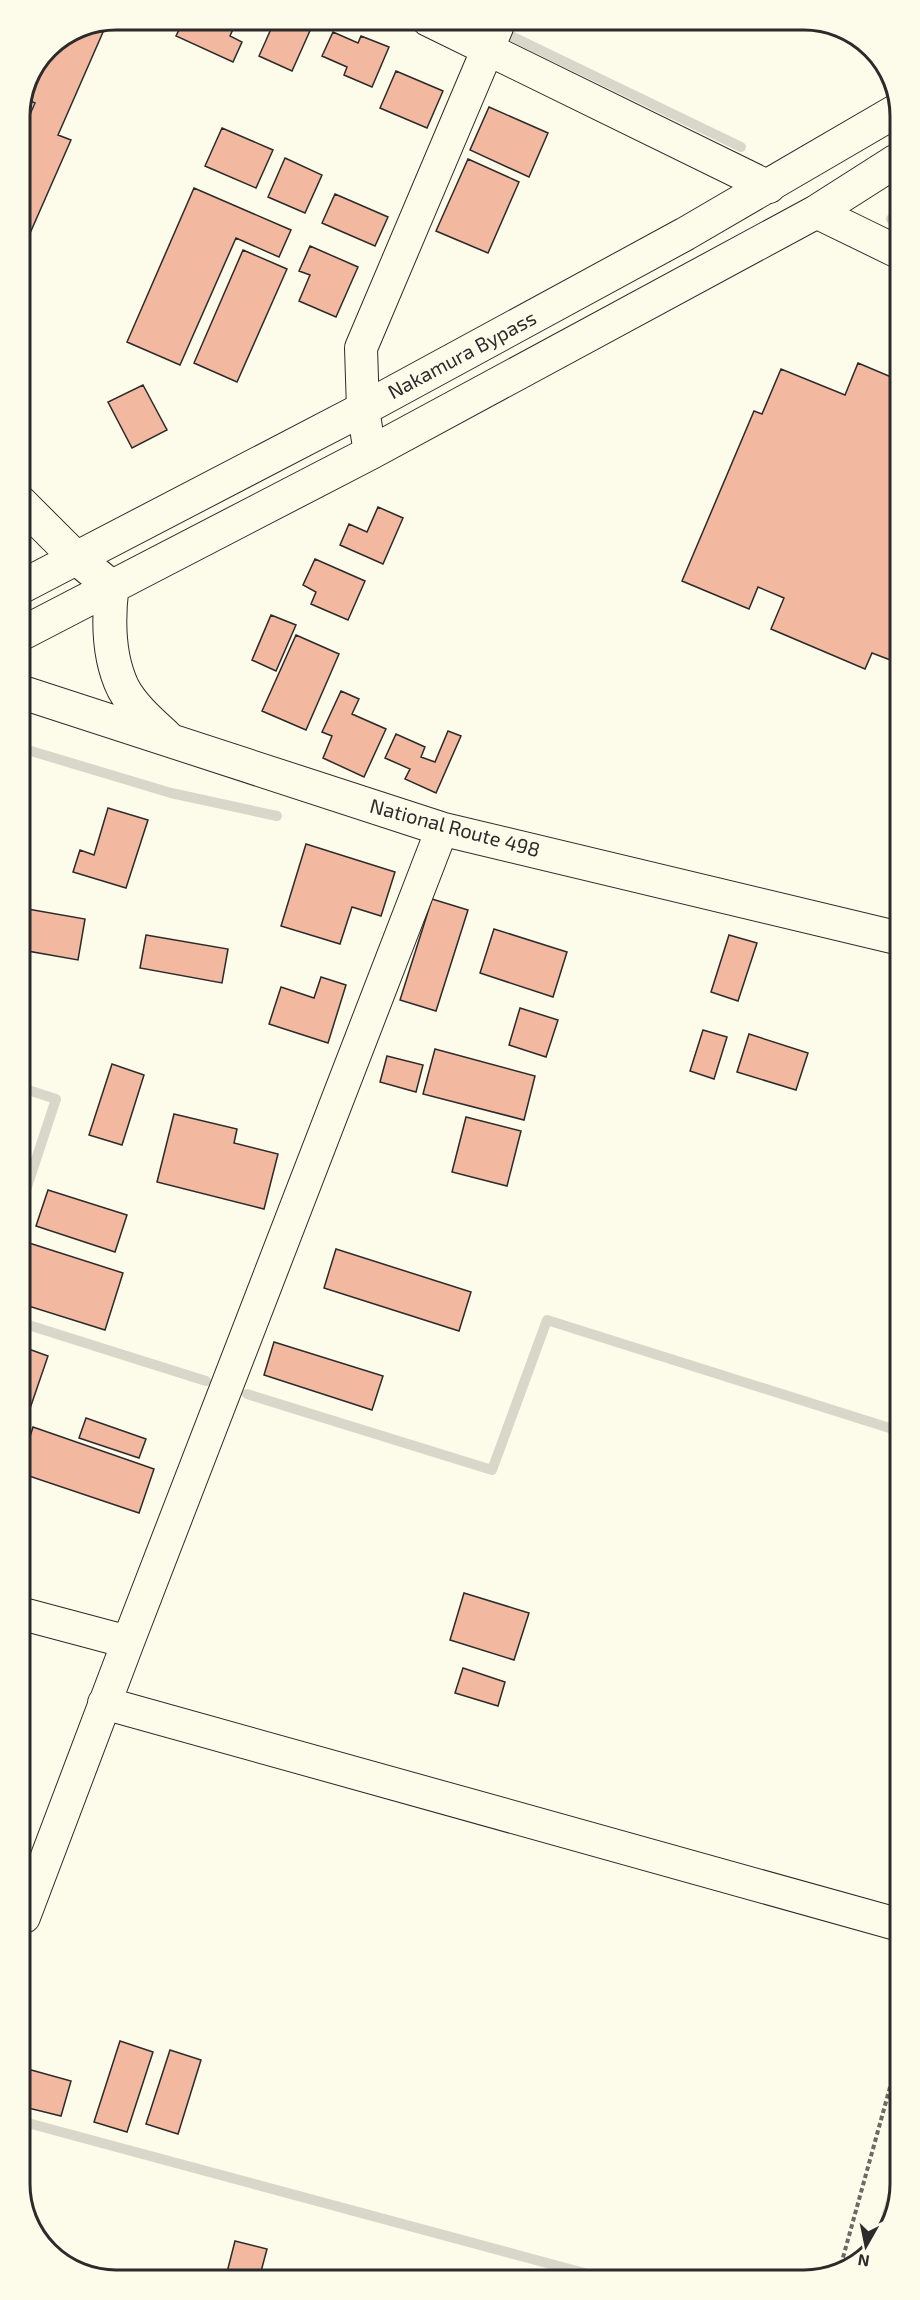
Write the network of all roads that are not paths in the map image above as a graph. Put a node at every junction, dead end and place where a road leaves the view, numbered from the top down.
1 (475, 30) edge
2 (494, 34) edge
3 (890, 115) edge
4 (890, 165) edge
5 (769, 187) junction
6 (816, 212) junction
7 (890, 248) edge
8 (363, 408) junction
9 (370, 453) junction
10 (30, 511) edge
11 (76, 558) junction
12 (30, 582) edge
13 (112, 587) junction
14 (30, 629) edge
15 (30, 695) edge
16 (169, 740) junction
17 (442, 829) junction
18 (890, 936) edge
19 (30, 1616) edge
20 (128, 1642) junction
21 (105, 1703) junction
22 (30, 1901) edge
23 (890, 1922) edge

1 - 2 street
2 - 5 street
2 - 8 street
3 - 5 main road, Nakamura Bypass
4 - 6 main road
5 - 8 main road, Nakamura Bypass
6 - 7 street
6 - 9 main road
8 - 9 street
8 - 11 main road, Nakamura Bypass
9 - 13 main road
10 - 11 main road
11 - 12 main road, Nakamura Bypass
11 - 13 main road
13 - 14 main road
13 - 16 main road
15 - 16 main road, National Route 498
16 - 17 main road, National Route 498
17 - 18 main road, National Route 498
17 - 20 street
19 - 20 street
20 - 21 street
21 - 22 street
21 - 23 street

